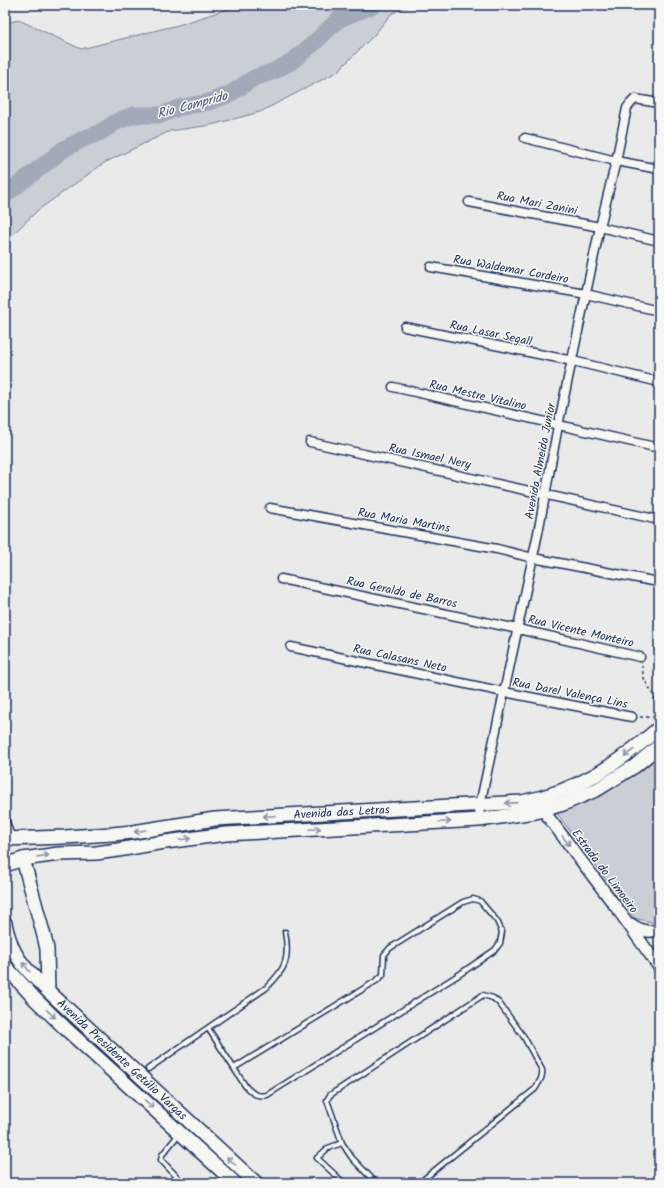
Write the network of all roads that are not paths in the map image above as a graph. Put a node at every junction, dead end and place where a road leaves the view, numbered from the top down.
1 (659, 103) edge
2 (525, 138) dead end
3 (616, 161) junction
4 (659, 169) edge
5 (469, 202) dead end
6 (600, 227) junction
7 (659, 242) edge
8 (431, 267) dead end
9 (586, 294) junction
10 (659, 310) edge
11 (405, 327) dead end
12 (573, 361) junction
13 (659, 382) edge
14 (393, 387) dead end
15 (558, 426) junction
16 (310, 442) dead end
17 (659, 448) edge
18 (545, 494) junction
19 (270, 508) dead end
20 (659, 520) edge
21 (533, 558) junction
22 (281, 579) dead end
23 (658, 582) edge
24 (518, 629) junction
25 (291, 647) dead end
26 (640, 657) road end
27 (504, 692) junction
28 (632, 717) road end
29 (659, 722) edge
30 (659, 746) edge
31 (480, 805) junction
32 (540, 805) junction
33 (479, 820) junction
34 (5, 822) edge
35 (8, 839) edge
36 (23, 859) junction
37 (5, 865) edge
38 (627, 922) junction
39 (5, 923) edge
40 (659, 928) edge
41 (284, 932) dead end
42 (5, 966) edge
43 (659, 967) edge
44 (48, 991) junction
45 (208, 1028) junction
46 (131, 1068) junction
47 (234, 1068) junction
48 (148, 1069) dead end
49 (121, 1078) junction
50 (180, 1133) junction
51 (342, 1143) junction
52 (183, 1183) edge
53 (235, 1183) edge
54 (256, 1183) edge
55 (344, 1183) edge
56 (376, 1183) edge
57 (419, 1183) edge

1 - 3 street, Avenida Almeida Junior
2 - 3 street
3 - 4 street
3 - 6 street, Avenida Almeida Junior
5 - 6 street, Rua Mari Zanini
6 - 7 street, Rua Mari Zanini
6 - 9 street, Avenida Almeida Junior
8 - 9 street, Rua Waldemar Cordeiro
9 - 10 street, Rua Waldemar Cordeiro
9 - 12 street, Avenida Almeida Junior
11 - 12 street, Rua Lasar Segall
12 - 13 street, Rua Lasar Segall
12 - 15 street, Avenida Almeida Junior
14 - 15 street, Rua Mestre Vitalino
15 - 17 street, Rua Mestre Vitalino
15 - 18 street, Avenida Almeida Junior
16 - 18 street, Rua Ismael Nery
18 - 20 street, Rua Ismael Nery
18 - 21 street, Avenida Almeida Junior
19 - 21 street, Rua Maria Martins
21 - 23 street, Rua Maria Martins
21 - 24 street, Avenida Almeida Junior
22 - 24 street, Rua Geraldo de Barros
24 - 26 street, Rua Vicente Monteiro
24 - 27 street, Avenida Almeida Junior
25 - 27 street, Rua Calasans Neto
27 - 28 street, Rua Darel Valença Lins
27 - 31 street, Avenida Almeida Junior
29 -> 32 main road, Avenida das Letras
30 - 32 main road, Avenida das Letras
32 -> 31 main road, Avenida das Letras
31 - 33 street, Avenida Almeida Junior
31 -> 35 main road, Avenida das Letras
32 - 33 main road, Avenida das Letras
32 -> 38 main road, Estrada do Limoeiro
36 -> 33 main road, Avenida das Letras
34 - 35 street
36 - 37 main road, Avenida das Letras
36 - 44 main road
38 - 40 main road
38 - 43 main road, Estrada do Limoeiro
44 -> 39 main road, Avenida Presidente Getúlio Vargas
41 - 45 lane
42 -> 49 main road, Avenida Presidente Getúlio Vargas
44 - 46 main road, Avenida Presidente Getúlio Vargas
45 - 47 lane
45 - 48 lane
46 - 49 main road
54 -> 46 main road, Avenida Presidente Getúlio Vargas
47 - 47 lane
49 -> 50 main road, Avenida Presidente Getúlio Vargas
50 - 52 lane
50 - 53 main road, Avenida Presidente Getúlio Vargas
51 - 55 lane
51 - 56 lane
51 - 57 lane

